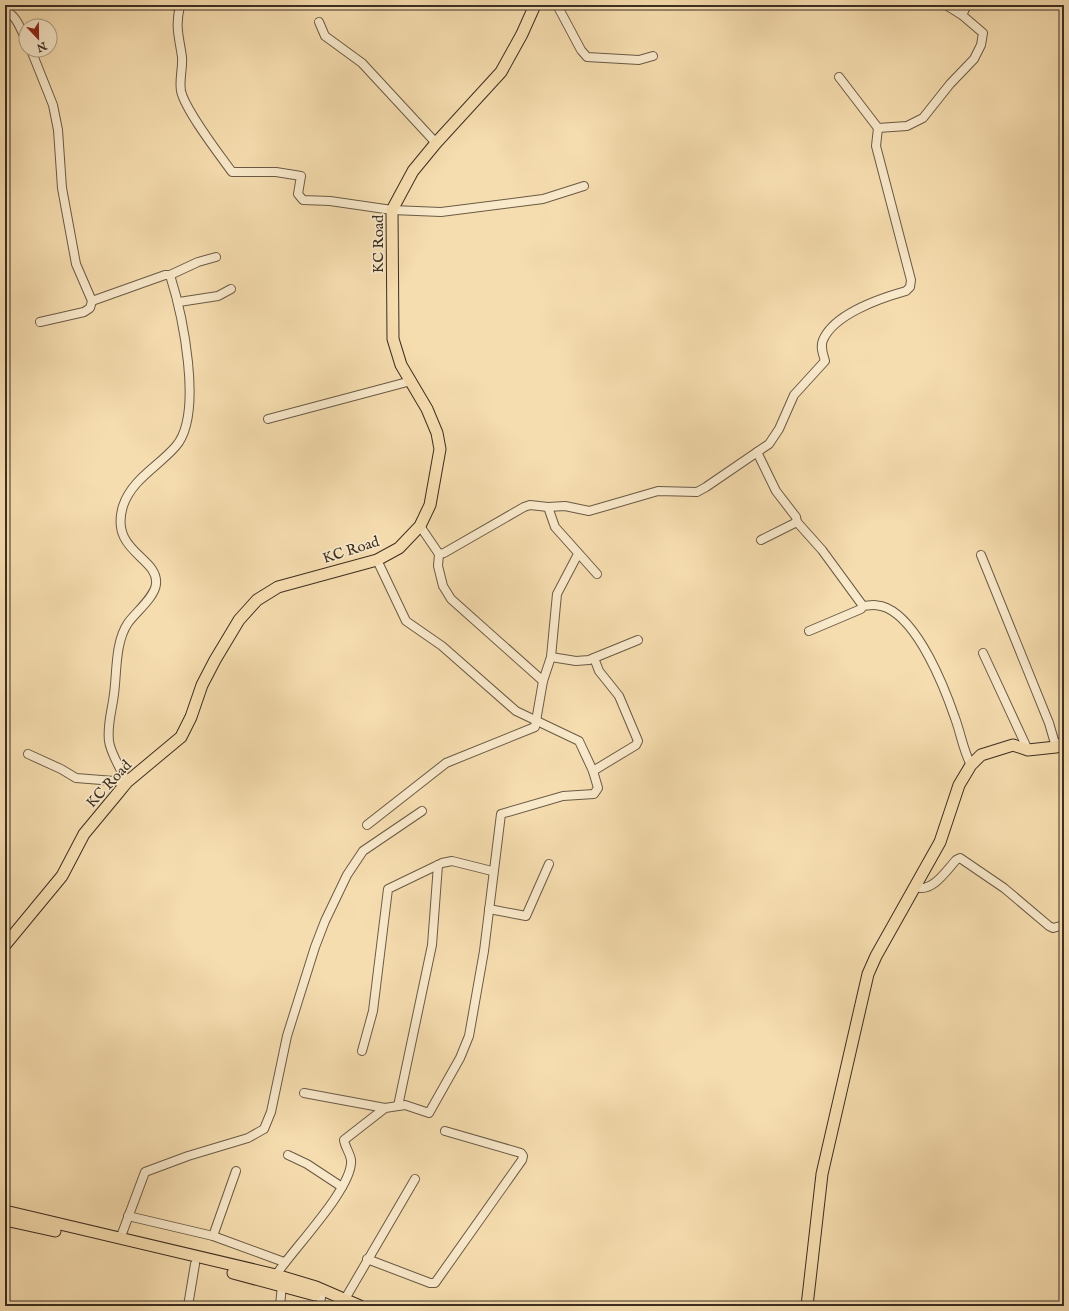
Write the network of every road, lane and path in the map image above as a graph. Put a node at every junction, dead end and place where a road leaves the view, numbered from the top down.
1 (178, 5) edge
2 (535, 5) edge
3 (557, 5) edge
4 (946, 5) edge
5 (967, 5) edge
6 (5, 11) edge
7 (962, 15) junction
8 (18, 22) edge
9 (319, 22) dead end
10 (653, 56) dead end
11 (34, 58) edge
12 (839, 77) dead end
13 (878, 128) junction
14 (436, 143) junction
15 (584, 186) dead end
16 (392, 210) junction
17 (216, 257) dead end
18 (170, 275) junction
19 (231, 289) dead end
20 (92, 301) junction
21 (179, 302) junction
22 (40, 322) dead end
23 (410, 382) junction
24 (268, 419) dead end
25 (757, 452) junction
26 (548, 507) junction
27 (797, 522) junction
28 (420, 526) junction
29 (761, 540) dead end
30 (439, 554) junction
31 (578, 554) junction
32 (981, 555) dead end
33 (377, 560) junction
34 (597, 574) dead end
35 (863, 606) junction
36 (809, 631) dead end
37 (638, 640) dead end
38 (983, 653) dead end
39 (551, 657) junction
40 (594, 658) junction
41 (544, 681) junction
42 (537, 722) junction
43 (1060, 745) edge
44 (1028, 750) junction
45 (28, 754) dead end
46 (971, 765) junction
47 (593, 771) junction
48 (128, 782) junction
49 (422, 811) dead end
50 (367, 825) dead end
51 (549, 864) dead end
52 (438, 865) junction
53 (492, 871) junction
54 (916, 888) junction
55 (489, 909) junction
56 (1064, 925) edge
57 (5, 945) edge
58 (362, 1051) dead end
59 (304, 1093) dead end
60 (398, 1106) junction
61 (385, 1108) junction
62 (445, 1131) dead end
63 (288, 1155) dead end
64 (236, 1171) dead end
65 (415, 1179) dead end
66 (342, 1187) junction
67 (5, 1211) edge
68 (128, 1216) junction
69 (5, 1220) edge
70 (44, 1225) junction
71 (214, 1236) junction
72 (120, 1239) junction
73 (139, 1247) junction
74 (367, 1259) junction
75 (284, 1262) junction
76 (195, 1264) junction
77 (255, 1274) junction
78 (279, 1280) junction
79 (321, 1301) edge
80 (344, 1302) edge
81 (188, 1306) edge
82 (280, 1306) edge
83 (360, 1306) edge
84 (807, 1306) edge

1 - 16 street
2 - 14 main road, KC Road
3 - 10 street
4 - 7 street
5 - 7 street
6 - 8 street
7 - 13 street
9 - 14 street
11 - 20 street
12 - 13 street
13 - 25 street
14 - 16 main road, KC Road
15 - 16 street
16 - 23 main road, KC Road
17 - 18 street
18 - 20 street
18 - 21 street
19 - 21 street
20 - 22 street
21 - 48 street
23 - 24 street
23 - 28 main road, KC Road
25 - 26 street
25 - 27 street
26 - 30 street
26 - 31 street
27 - 29 street
27 - 35 street
28 - 30 street
28 - 33 main road, KC Road
30 - 41 street
31 - 34 street
31 - 39 street
32 - 43 street
33 - 42 street
33 - 48 main road, KC Road
35 - 36 street
35 - 46 street
37 - 40 street
38 - 44 street
39 - 40 street
39 - 41 street
40 - 47 street
41 - 42 street
42 - 47 street
42 - 50 street
43 - 44 main road
44 - 46 main road
45 - 48 street
46 - 54 main road
47 - 53 street
48 - 57 main road, KC Road
49 - 68 street
51 - 55 street
52 - 53 street
52 - 58 street
52 - 60 street
53 - 55 street
54 - 56 street
54 - 84 main road
55 - 60 street
59 - 61 street
60 - 61 street
61 - 66 street
62 - 74 street
63 - 66 street
64 - 71 street
65 - 74 street
66 - 75 street
67 - 70 main road
68 - 71 street
68 - 72 street
69 - 70 main road
70 - 72 main road
70 - 73 main road
71 - 75 street
72 - 73 main road
73 - 76 main road
73 - 77 main road
74 - 80 street
75 - 78 street
76 - 77 main road
76 - 81 street
77 - 78 main road
78 - 79 main road
78 - 80 main road
78 - 82 street
79 - 80 main road
80 - 83 main road

